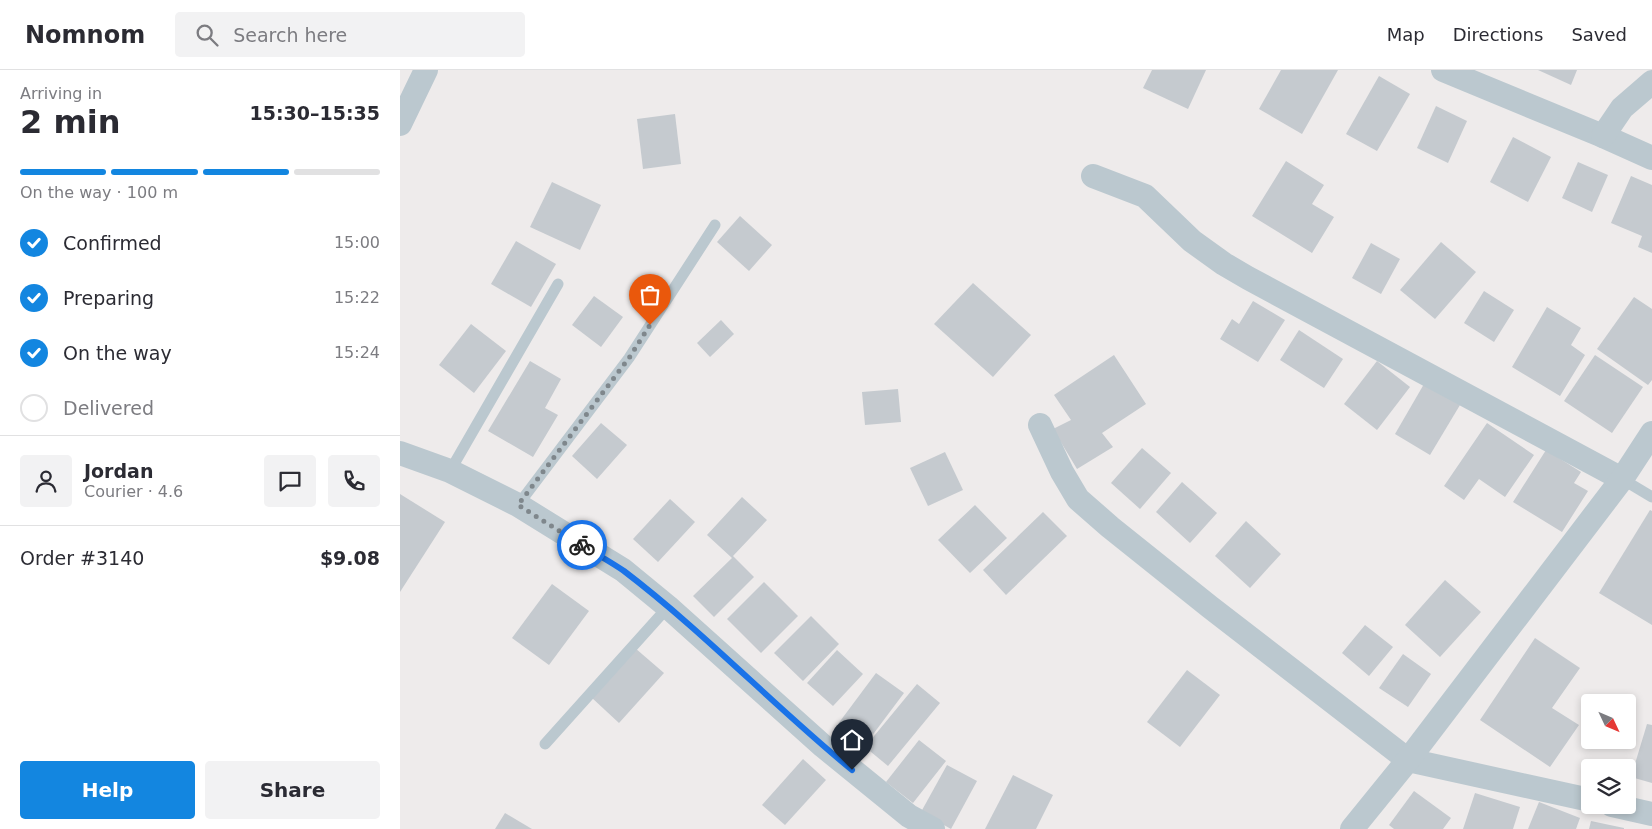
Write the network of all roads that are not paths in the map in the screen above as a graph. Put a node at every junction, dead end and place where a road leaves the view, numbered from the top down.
1 (426, 70) edge
2 (1444, 70) edge
3 (1652, 82) edge
4 (400, 124) edge
5 (1603, 136) junction
6 (1652, 158) edge
7 (1093, 176) dead end
8 (715, 225) dead end
9 (558, 284) dead end
10 (1040, 425) dead end
11 (1652, 433) edge
12 (401, 455) edge
13 (450, 471) junction
14 (1622, 480) junction
15 (1652, 496) edge
16 (518, 505) junction
17 (668, 607) junction
18 (545, 744) dead end
19 (1408, 760) junction
20 (1581, 798) edge
21 (1636, 810) edge
22 (1652, 814) edge
23 (933, 829) edge
24 (1352, 829) edge

1 - 4 street
2 - 5 street
3 - 5 street
5 - 6 street
7 - 14 street
8 - 16 lane
9 - 13 lane
10 - 19 street
11 - 14 street
12 - 13 street
13 - 16 street
14 - 15 lane
14 - 19 street
16 - 17 street
17 - 18 lane
17 - 23 street
19 - 20 street
19 - 24 street
21 - 22 street

